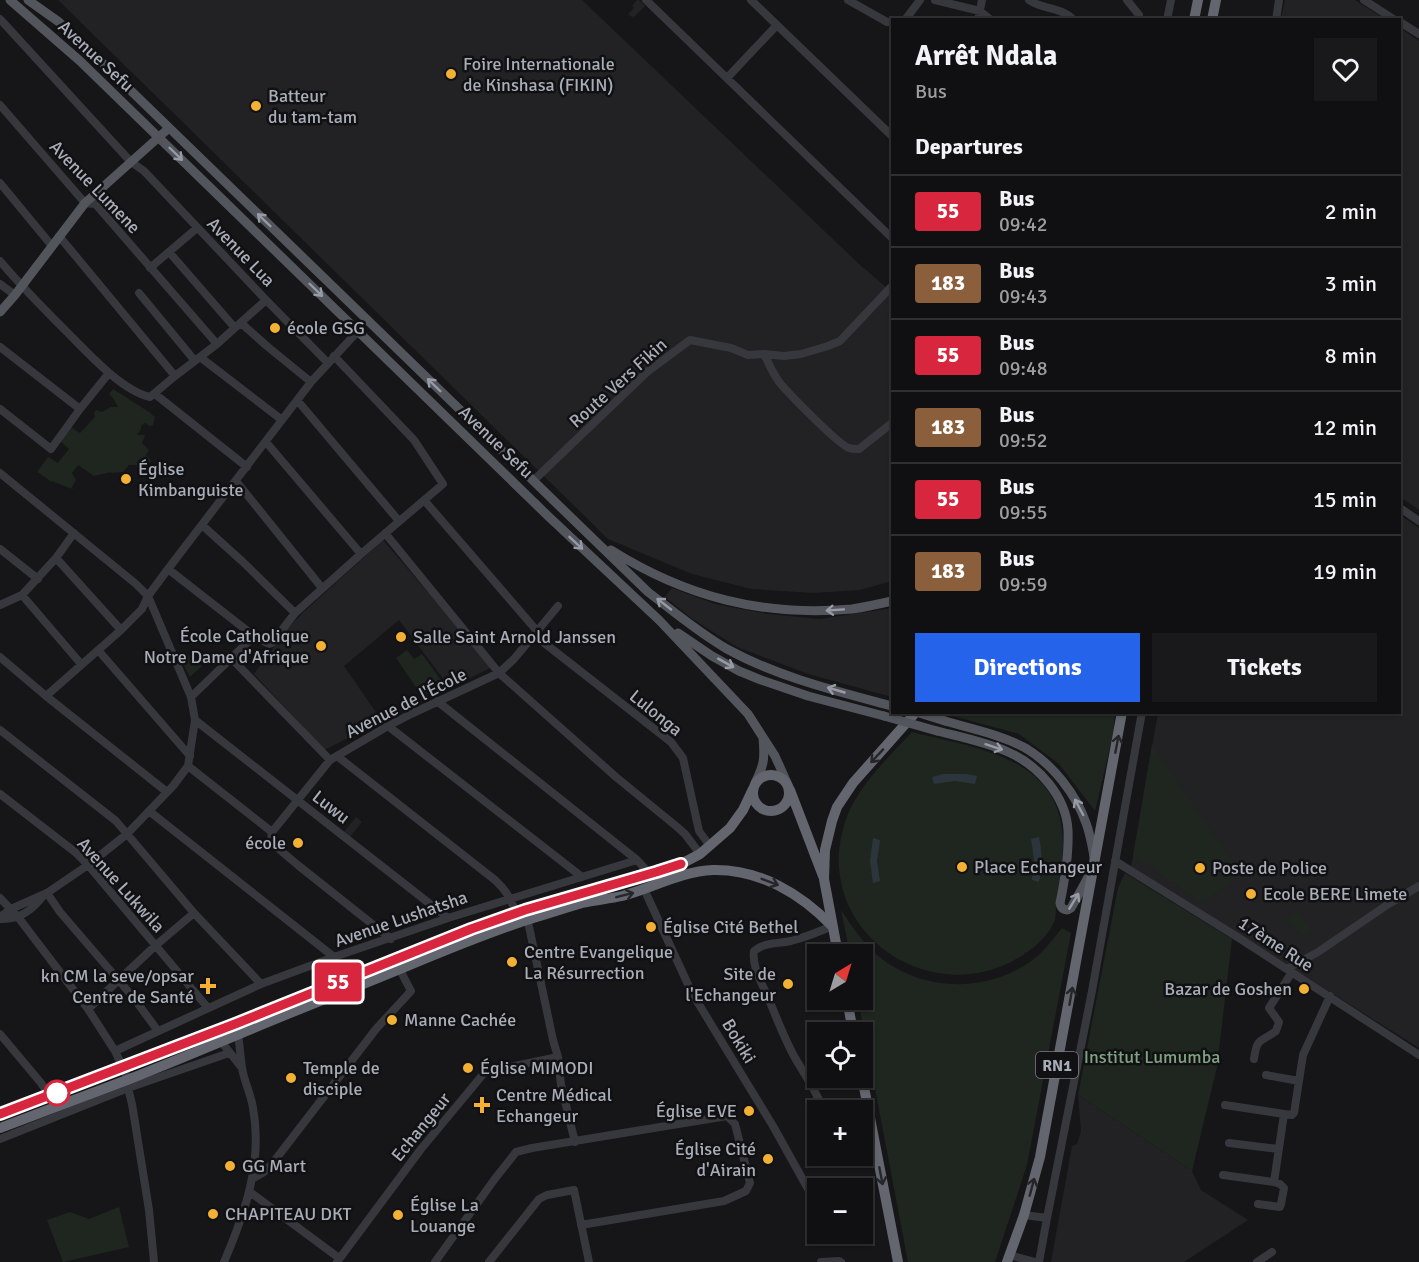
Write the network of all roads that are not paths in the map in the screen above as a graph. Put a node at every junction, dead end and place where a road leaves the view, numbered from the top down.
1 (10, 0) edge
2 (28, 0) edge
3 (646, 0) edge
4 (752, 0) edge
5 (848, 0) edge
6 (920, 0) edge
7 (935, 0) edge
8 (982, 0) edge
9 (1029, 0) edge
10 (1127, 0) edge
11 (1171, 0) edge
12 (1198, 0) edge
13 (1216, 0) edge
14 (1279, 0) edge
15 (1364, 0) edge
16 (979, 15) edge
17 (906, 18) edge
18 (1072, 18) edge
19 (1140, 18) edge
20 (1167, 18) edge
21 (1194, 18) edge
22 (1212, 18) edge
23 (1276, 18) edge
24 (1392, 18) edge
25 (0, 19) edge
26 (891, 22) edge
27 (1401, 23) edge
28 (777, 25) junction
29 (1419, 34) edge
30 (727, 78) junction
31 (0, 105) edge
32 (169, 128) junction
33 (891, 135) edge
34 (159, 138) junction
35 (131, 162) junction
36 (0, 183) edge
37 (85, 203) junction
38 (197, 228) junction
39 (59, 236) junction
40 (891, 237) edge
41 (52, 246) junction
42 (169, 252) junction
43 (0, 261) edge
44 (150, 268) junction
45 (0, 284) edge
46 (22, 287) junction
47 (891, 287) edge
48 (139, 294) dead end
49 (15, 295) junction
50 (266, 300) junction
51 (0, 312) edge
52 (238, 325) junction
53 (358, 331) junction
54 (216, 344) junction
55 (0, 347) edge
56 (764, 354) junction
57 (198, 359) junction
58 (331, 360) junction
59 (109, 373) junction
60 (175, 376) junction
61 (311, 382) junction
62 (155, 394) junction
63 (297, 400) junction
64 (81, 409) junction
65 (0, 410) edge
66 (282, 420) junction
67 (891, 424) edge
68 (266, 442) junction
69 (247, 467) junction
70 (0, 473) edge
71 (533, 481) junction
72 (236, 482) junction
73 (424, 500) junction
74 (1401, 509) edge
75 (567, 513) junction
76 (399, 521) junction
77 (1419, 521) edge
78 (556, 524) junction
79 (202, 525) junction
80 (74, 533) junction
81 (385, 533) junction
82 (596, 541) junction
83 (0, 549) edge
84 (361, 554) junction
85 (56, 558) junction
86 (168, 569) junction
87 (38, 579) junction
88 (322, 588) junction
89 (22, 595) junction
90 (148, 596) junction
91 (891, 601) edge
92 (0, 605) edge
93 (558, 606) dead end
94 (295, 613) junction
95 (659, 620) junction
96 (121, 630) junction
97 (536, 633) junction
98 (254, 636) junction
99 (98, 650) junction
100 (0, 657) edge
101 (232, 659) junction
102 (81, 664) junction
103 (499, 673) junction
104 (46, 696) junction
105 (191, 697) junction
106 (437, 701) junction
107 (891, 706) edge
108 (914, 714) edge
109 (922, 714) edge
110 (1122, 714) edge
111 (1142, 714) edge
112 (195, 720) junction
113 (388, 726) junction
114 (0, 730) edge
115 (763, 736) junction
116 (190, 756) junction
117 (334, 758) junction
118 (188, 766) junction
119 (754, 786) junction
120 (789, 787) junction
121 (167, 792) junction
122 (0, 794) edge
123 (298, 801) junction
124 (149, 811) junction
125 (272, 832) junction
126 (806, 832) junction
127 (127, 834) junction
128 (828, 834) junction
129 (710, 846) junction
130 (700, 854) junction
131 (637, 860) junction
132 (1115, 861) junction
133 (1094, 864) junction
134 (88, 865) junction
135 (650, 874) junction
136 (582, 877) junction
137 (824, 879) junction
138 (1419, 886) edge
139 (644, 889) junction
140 (45, 895) junction
141 (0, 898) edge
142 (511, 899) junction
143 (10, 909) junction
144 (194, 913) junction
145 (523, 914) junction
146 (0, 918) edge
147 (18, 918) junction
148 (448, 918) junction
149 (832, 926) junction
150 (391, 939) junction
151 (836, 944) edge
152 (155, 946) junction
153 (334, 957) junction
154 (399, 968) junction
155 (1290, 971) junction
156 (119, 980) junction
157 (261, 984) junction
158 (1330, 996) junction
159 (208, 1008) junction
160 (88, 1009) junction
161 (236, 1029) junction
162 (158, 1031) junction
163 (0, 1034) edge
164 (217, 1036) junction
165 (115, 1051) junction
166 (229, 1053) junction
167 (1419, 1055) edge
168 (558, 1056) junction
169 (1254, 1059) dead end
170 (122, 1068) junction
171 (242, 1068) junction
172 (1266, 1075) dead end
173 (1299, 1081) junction
174 (128, 1084) junction
175 (864, 1088) edge
176 (50, 1096) junction
177 (819, 1100) edge
178 (1225, 1105) dead end
179 (0, 1114) edge
180 (1284, 1114) junction
181 (0, 1135) edge
182 (575, 1142) junction
183 (1229, 1143) dead end
184 (1279, 1149) junction
185 (1223, 1175) dead end
186 (252, 1179) junction
187 (1274, 1182) junction
188 (807, 1187) edge
189 (250, 1192) junction
190 (1258, 1204) dead end
191 (1024, 1215) junction
192 (1047, 1218) junction
193 (581, 1225) junction
194 (1272, 1252) dead end
195 (1008, 1259) edge
196 (338, 1260) edge
197 (154, 1262) edge
198 (224, 1262) edge
199 (435, 1262) edge
200 (489, 1262) edge
201 (589, 1262) edge
202 (821, 1262) edge
203 (841, 1262) edge
204 (899, 1262) edge
205 (1035, 1262) edge
206 (1039, 1262) edge
207 (1257, 1262) edge

1 - 34 main road, Avenue Sefu
2 - 32 main road, Avenue Sefu
3 - 30 street
4 - 28 street
5 - 26 street
6 - 17 street
7 - 16 street
8 - 16 street
9 - 18 street
10 - 19 street
11 - 20 street
12 - 21 highway
13 - 22 highway
14 - 23 street
15 - 24 street
25 - 35 street, Avenue Lua
27 - 29 street
28 - 30 street
28 - 33 street
30 - 40 street
31 - 37 street, Avenue Lumene
32 - 34 main road
71 -> 32 main road, Avenue Sefu
34 - 35 main road
34 -> 53 main road, Avenue Sefu
35 - 37 main road
35 - 38 street, Avenue Lua
36 - 41 street
37 - 39 main road
37 - 44 street, Avenue Lumene
38 - 42 street
38 - 50 street, Avenue Lua
39 - 41 main road
39 - 60 street
41 - 46 main road
42 - 44 street
42 - 52 street
43 - 46 street
44 - 54 street, Avenue Lumene
45 - 49 street
46 - 49 main road
46 - 59 street
47 - 56 street, Route Vers Fikin
48 - 57 street
49 - 51 main road
50 - 52 street
50 - 58 street, Avenue Lua
52 - 54 street
52 - 61 street
53 - 58 street
53 - 78 main road, Avenue Sefu
54 - 57 street
55 - 64 street
56 - 67 street
56 - 71 street, Route Vers Fikin
57 - 60 street
57 - 66 street
58 - 61 street
58 - 73 street, Avenue Lua
59 - 62 street
59 - 64 street
60 - 62 street
61 - 63 street
62 - 69 street
63 - 66 street
63 - 76 street
64 - 65 street
66 - 68 street
68 - 69 street
68 - 84 street
69 - 72 street
70 - 80 street
71 - 75 main road, Avenue Sefu
72 - 79 street
72 - 88 street
73 - 76 street
73 - 97 street, Lulonga
74 - 77 street
75 - 78 main road
75 - 82 main road, Avenue Sefu
76 - 81 street
78 -> 95 main road, Avenue Sefu
79 - 86 street
79 - 94 street
80 - 85 street
80 - 90 street
81 - 84 street
81 - 103 street
91 -> 82 main road
107 -> 82 main road
83 - 87 street
84 - 88 street
85 - 87 street
85 - 96 street
86 - 90 street
86 - 98 street
87 - 89 street
88 - 94 street
89 - 92 street
89 - 102 street
90 - 96 street
90 - 105 street
93 - 97 street, Avenue de l'École
94 - 98 street
95 - 115 main road, Avenue Sefu
95 -> 133 main road, bridge
96 - 99 street
97 - 103 street, Avenue de l'École
97 - 129 street, Lulonga
98 - 101 street
99 - 102 street
99 - 116 street
100 - 104 street
101 - 105 street
101 - 117 street
102 - 104 street
103 - 106 street, Avenue de l'École
103 - 130 street
104 - 121 street
105 - 112 street
106 - 113 street, Avenue de l'École
106 - 131 street
108 -> 128 highway
133 -> 109 main road, bridge
133 -> 110 highway
111 - 132 street
112 - 116 street
112 - 123 street, Luwu
113 - 117 street, Avenue de l'École
113 - 136 street
114 - 127 street
115 - 119 main road
115 - 120 main road, Avenue Sefu
116 - 118 street
117 - 123 street, Avenue de l'École
117 - 142 street
118 - 121 street
118 - 125 street
119 - 120 highway
119 - 120 highway
119 - 129 highway
120 - 126 highway
121 - 124 street
122 - 134 street, Avenue Lukwila
123 - 125 street, Avenue de l'École
123 - 148 street, Luwu
124 - 127 street
124 - 153 street
125 - 150 street
126 - 128 highway
126 - 137 highway
127 - 134 street
127 - 144 street
128 - 137 highway
129 - 130 highway
130 - 135 highway
131 - 135 street
131 - 136 street, Avenue Lushatsha
132 - 155 street, 17ème Rue
132 - 192 street
191 -> 133 highway, RN1
134 - 140 street
134 - 152 street, Avenue Lukwila
135 - 145 highway
136 - 142 street, Avenue Lushatsha
137 - 149 highway
138 - 155 street
145 -> 139 highway
139 -> 149 highway
139 - 188 street, Bokiki
140 - 143 street
140 - 147 street
140 - 156 street
141 - 143 street
142 - 145 street
142 - 148 street, Avenue Lushatsha
143 - 146 street
143 - 147 street
144 - 152 street
144 - 157 street
145 - 154 highway
145 - 161 highway
145 - 168 street
146 - 147 street
147 - 160 street
148 - 150 street, Avenue Lushatsha
149 - 151 highway
149 - 177 street
150 - 153 street, Avenue Lushatsha
152 - 156 street
152 - 159 street, Avenue Lukwila
153 - 157 street, Avenue Lushatsha
154 - 161 highway
154 - 186 street
155 - 158 street, 17ème Rue
155 - 169 street
156 - 160 street
156 - 162 street
157 - 159 street, Avenue Lushatsha
158 - 167 street, 17ème Rue
158 - 173 street
159 - 162 street, Avenue Lushatsha
160 - 165 street
161 - 164 highway
161 - 171 street
162 - 165 street, Avenue Lushatsha
163 - 176 street
164 - 166 street
164 - 170 highway
164 - 174 highway
165 - 170 street
166 - 171 street
166 - 174 street
168 - 182 street
168 - 196 street, Echangeur
170 - 174 street
170 - 176 highway
171 - 186 street
172 - 173 street
173 - 180 street
174 - 181 highway
174 - 197 street
175 -> 204 highway
176 - 179 highway
178 - 180 street
180 - 184 street
182 - 193 street
182 - 199 street
183 - 184 street
184 - 187 street
185 - 187 street
186 - 189 street
187 - 190 street
189 - 196 street
189 - 198 street
191 - 192 street
191 - 195 highway, RN1
192 - 206 street
193 - 200 street
193 - 201 street
194 - 207 street
195 - 205 street
202 - 203 street

